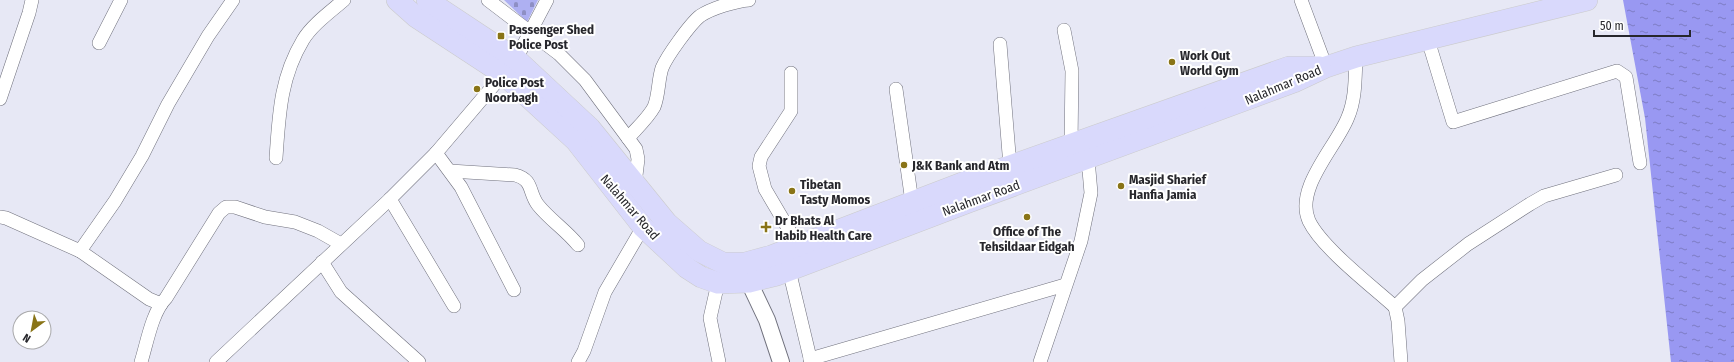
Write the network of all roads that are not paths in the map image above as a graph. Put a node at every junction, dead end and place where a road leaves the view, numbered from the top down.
1 (32, 0) edge
2 (121, 0) edge
3 (233, 0) edge
4 (344, 0) edge
5 (397, 0) edge
6 (427, 0) edge
7 (488, 0) edge
8 (547, 0) edge
9 (749, 0) edge
10 (1302, 0) edge
11 (1587, 0) edge
12 (1064, 30) dead end
13 (530, 33) junction
14 (1428, 40) junction
15 (98, 43) dead end
16 (1000, 44) dead end
17 (1356, 57) junction
18 (509, 67) junction
19 (1326, 67) junction
20 (791, 73) dead end
21 (896, 89) dead end
22 (0, 100) edge
23 (628, 138) junction
24 (1071, 144) junction
25 (436, 153) junction
26 (276, 158) dead end
27 (1088, 159) junction
28 (1640, 163) dead end
29 (1010, 166) junction
30 (450, 171) junction
31 (1616, 175) dead end
32 (635, 184) junction
33 (390, 199) junction
34 (912, 202) junction
35 (0, 217) edge
36 (643, 227) junction
37 (341, 244) junction
38 (578, 245) dead end
39 (798, 245) junction
40 (80, 251) junction
41 (322, 262) junction
42 (790, 270) junction
43 (747, 273) junction
44 (718, 283) junction
45 (1065, 285) junction
46 (514, 290) dead end
47 (161, 304) junction
48 (454, 306) dead end
49 (1395, 307) junction
50 (810, 361) edge
51 (141, 362) edge
52 (216, 362) edge
53 (419, 362) edge
54 (578, 362) edge
55 (719, 362) edge
56 (781, 362) edge
57 (1040, 362) edge
58 (1401, 362) edge

1 - 22 street
2 - 15 street
3 - 40 street
4 - 26 street
5 - 18 main road, Nalahmar Road
6 - 18 main road, Nalahmar Road
7 - 13 street
8 - 13 street
9 - 23 street
10 - 19 street
11 - 14 main road
12 - 24 street
13 - 18 street
13 - 23 street
14 - 17 main road
14 - 28 street
16 - 29 street
17 - 19 main road
17 - 49 street
18 - 25 street
18 - 32 main road, Nalahmar Road
18 - 36 main road, Nalahmar Road
19 - 24 main road, Nalahmar Road
19 - 27 main road, Nalahmar Road
20 - 39 street
21 - 34 street
23 - 32 street
24 - 29 main road, Nalahmar Road
25 - 30 street
25 - 33 street
27 - 42 main road, Nalahmar Road
27 - 45 street
29 - 34 main road, Nalahmar Road
30 - 38 street
30 - 46 street
31 - 49 street
32 - 43 main road, Nalahmar Road
33 - 37 street
33 - 48 street
34 - 39 main road, Nalahmar Road
35 - 40 street
36 - 44 main road, Nalahmar Road
36 - 54 street
37 - 41 street
37 - 47 street
39 - 43 main road, Nalahmar Road
40 - 47 street
41 - 52 street
41 - 53 street
42 - 43 main road, Nalahmar Road
42 - 50 street
43 - 44 main road, Nalahmar Road
43 - 56 street
44 - 55 street
45 - 50 street
45 - 57 street
47 - 51 street
49 - 58 street

